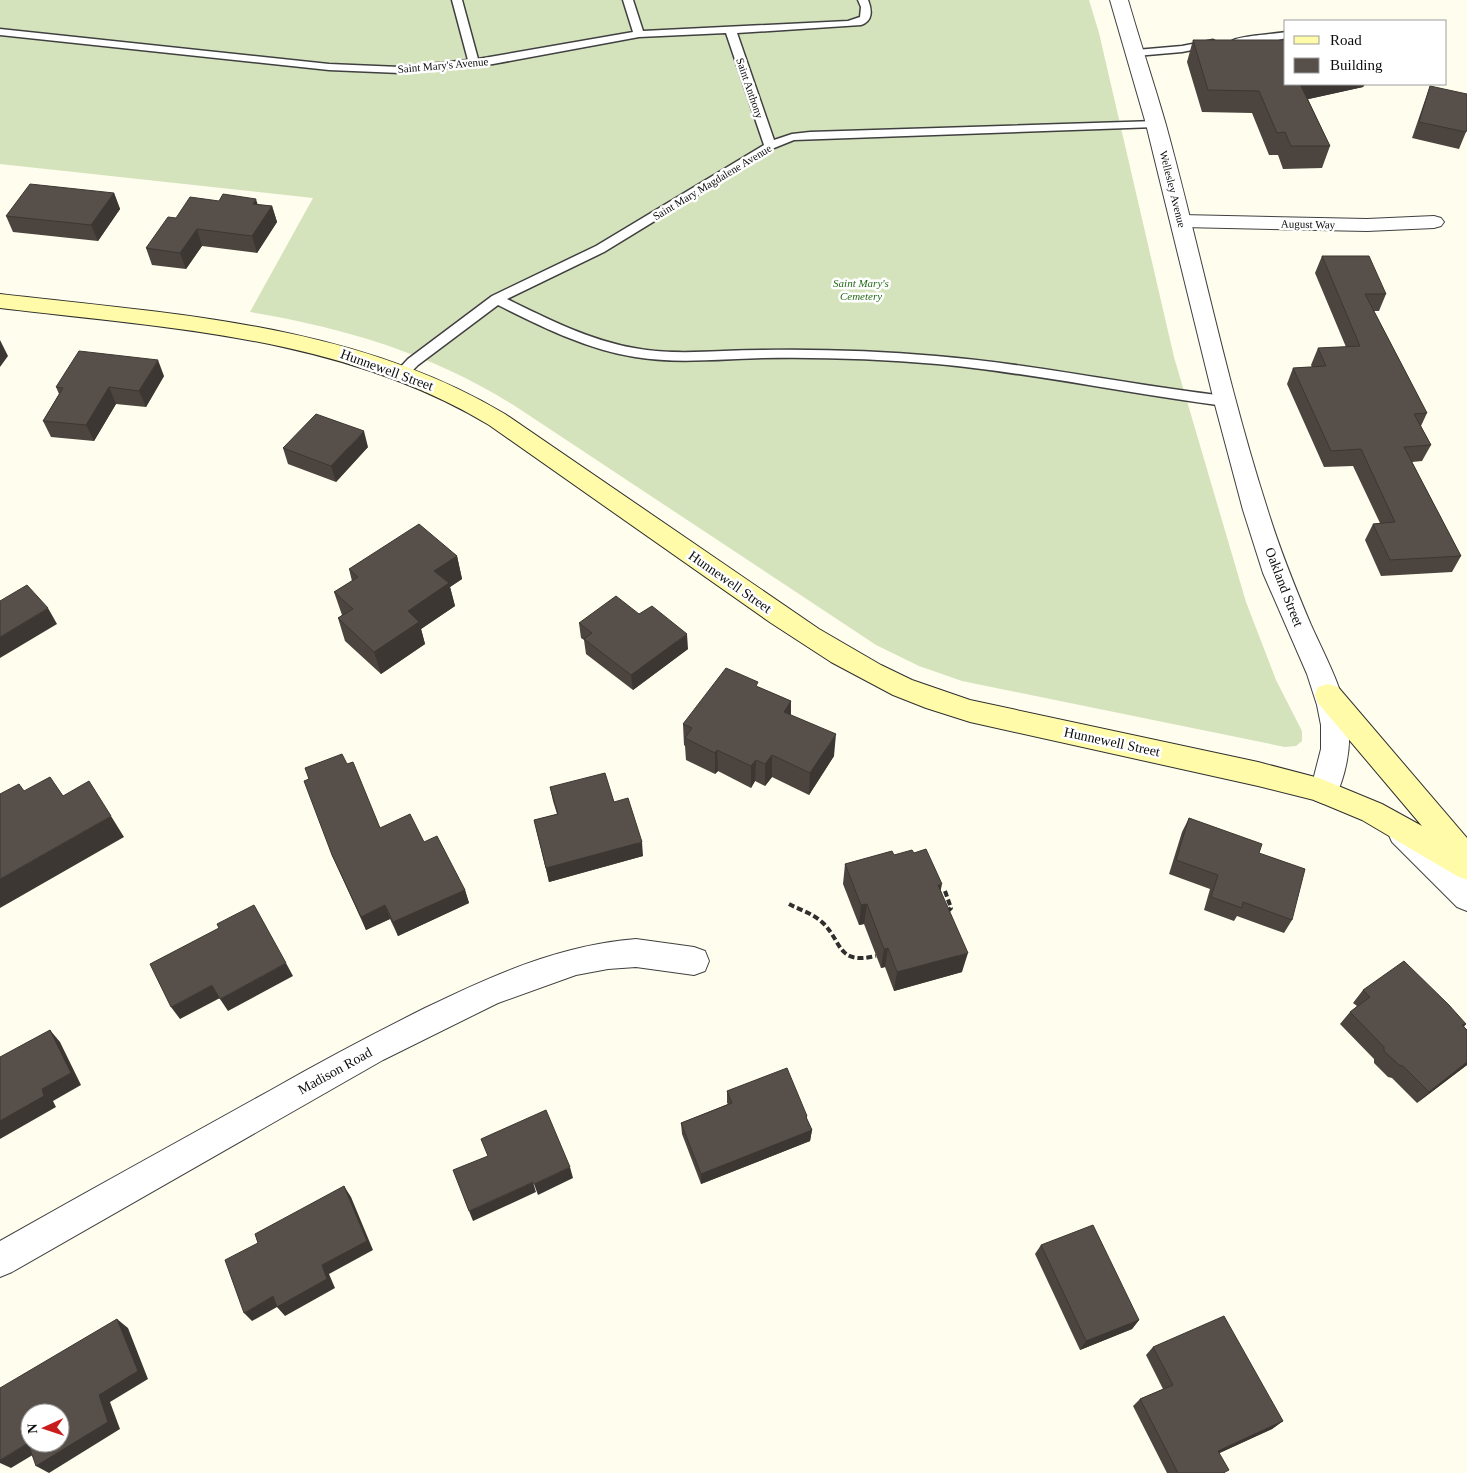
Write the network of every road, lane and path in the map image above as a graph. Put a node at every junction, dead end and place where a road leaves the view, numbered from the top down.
1 (457, 0) edge
2 (628, 0) edge
3 (863, 0) edge
4 (1119, 0) edge
5 (730, 29) junction
6 (0, 32) edge
7 (639, 34) junction
8 (1284, 35) edge
9 (1136, 53) junction
10 (474, 63) junction
11 (1156, 124) junction
12 (770, 146) junction
13 (1182, 221) junction
14 (1434, 222) dead end
15 (0, 300) edge
16 (497, 300) junction
17 (402, 373) junction
18 (1223, 391) junction
19 (1328, 695) junction
20 (1324, 792) junction
21 (1394, 825) junction
22 (1467, 859) edge
23 (1467, 867) edge
24 (945, 891) dead end
25 (1467, 898) edge
26 (789, 904) dead end
27 (944, 914) edge
28 (876, 956) edge
29 (694, 961) dead end
30 (0, 1260) edge

1 - 10 lane
2 - 7 lane
3 - 5 lane, Saint Mary's Avenue
4 - 9 street, Wellesley Avenue
5 - 7 lane, Saint Mary's Avenue
5 - 12 lane, Saint Anthony
6 - 10 lane, Saint Mary's Avenue
7 - 10 lane, Saint Mary's Avenue
8 - 9 lane
9 - 11 street, Wellesley Avenue
11 - 12 lane, Saint Mary Magdalene Avenue
11 - 13 street, Wellesley Avenue
12 - 16 lane, Saint Mary Magdalene Avenue
13 - 14 street, August Way
13 - 18 street, Wellesley Avenue
15 - 17 main road, Hunnewell Street
16 - 17 lane, Saint Mary Magdalene Avenue
16 - 18 lane
17 - 20 main road, Hunnewell Street
18 - 19 street, Oakland Street
19 - 20 street, Oakland Street
19 - 22 main road
20 - 21 main road, Hunnewell Street
21 - 23 main road, Hunnewell Street
21 - 25 street
24 - 27 path
26 - 28 path
29 - 30 street, Madison Road

